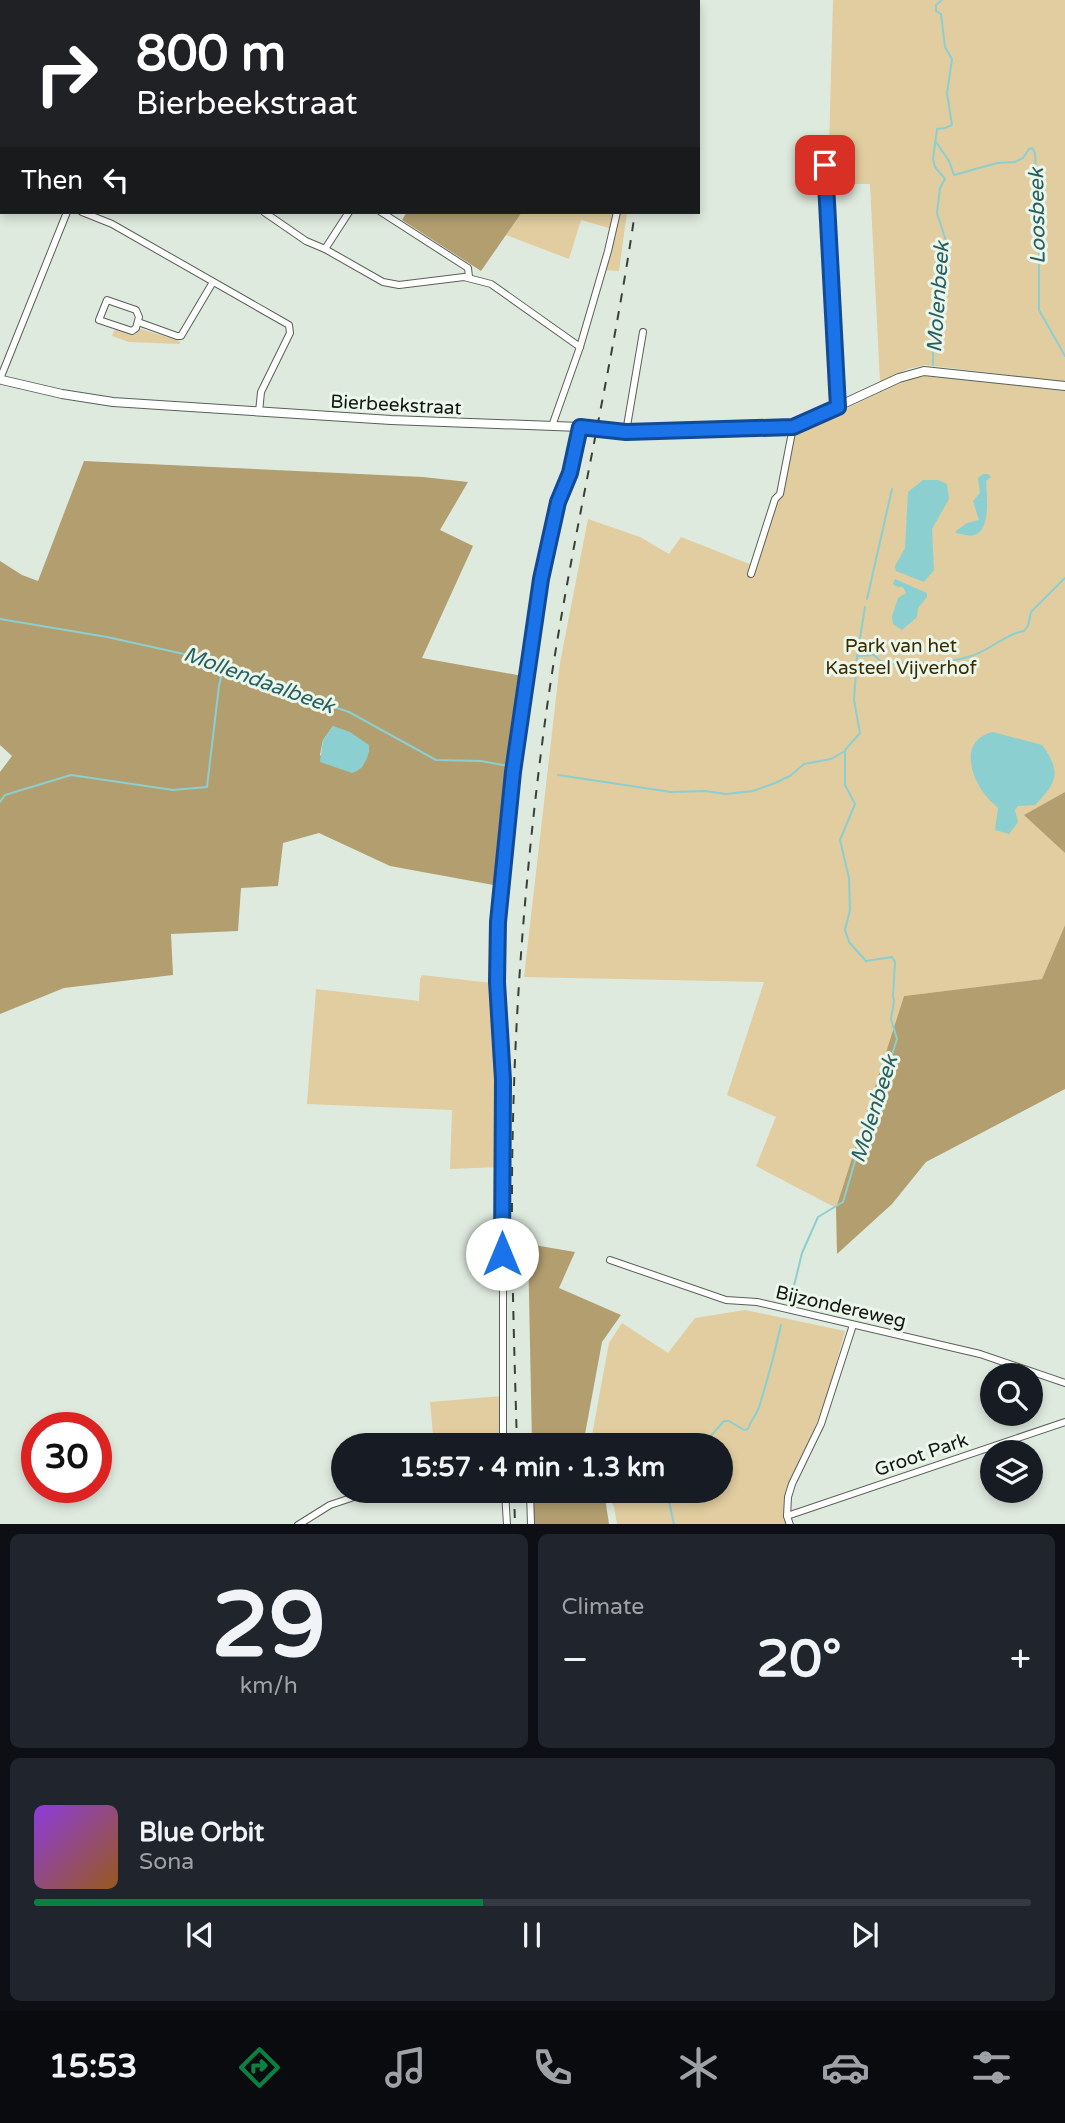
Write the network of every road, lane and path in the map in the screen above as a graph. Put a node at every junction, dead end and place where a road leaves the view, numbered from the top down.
1 (825, 165) dead end
2 (66, 214) edge
3 (87, 214) edge
4 (267, 214) edge
5 (348, 214) edge
6 (384, 214) edge
7 (617, 214) edge
8 (325, 249) junction
9 (469, 277) junction
10 (213, 282) junction
11 (138, 322) junction
12 (643, 332) dead end
13 (580, 347) junction
14 (1, 379) edge
15 (1065, 386) edge
16 (838, 407) junction
17 (259, 412) junction
18 (552, 426) junction
19 (580, 427) junction
20 (793, 427) junction
21 (626, 432) junction
22 (751, 574) dead end
23 (610, 1260) dead end
24 (853, 1325) junction
25 (1065, 1383) edge
26 (1065, 1422) edge
27 (503, 1433) edge
28 (336, 1503) edge
29 (506, 1503) edge
30 (530, 1503) edge
31 (787, 1516) junction
32 (298, 1524) edge
33 (507, 1524) edge
34 (531, 1524) edge
35 (790, 1524) edge

1 - 16 street
2 - 14 street
3 - 10 street
4 - 8 street
5 - 8 street
6 - 9 street
7 - 13 street
8 - 9 street
9 - 13 street
10 - 11 street
10 - 17 street
11 - 11 street
12 - 21 street
13 - 18 street
14 - 17 street, Bierbeekstraat
15 - 16 street, Bierbeekstraat
16 - 20 street, Bierbeekstraat
17 - 18 street, Bierbeekstraat
18 - 19 street, Bierbeekstraat
19 - 21 street, Bierbeekstraat
19 - 27 street
20 - 21 street, Bierbeekstraat
20 - 22 street
23 - 24 street, Bijzondereweg
24 - 25 street, Bijzondereweg
24 - 31 street
26 - 31 street, Groot Park
28 - 32 street
29 - 33 street
30 - 34 street
31 - 35 street

